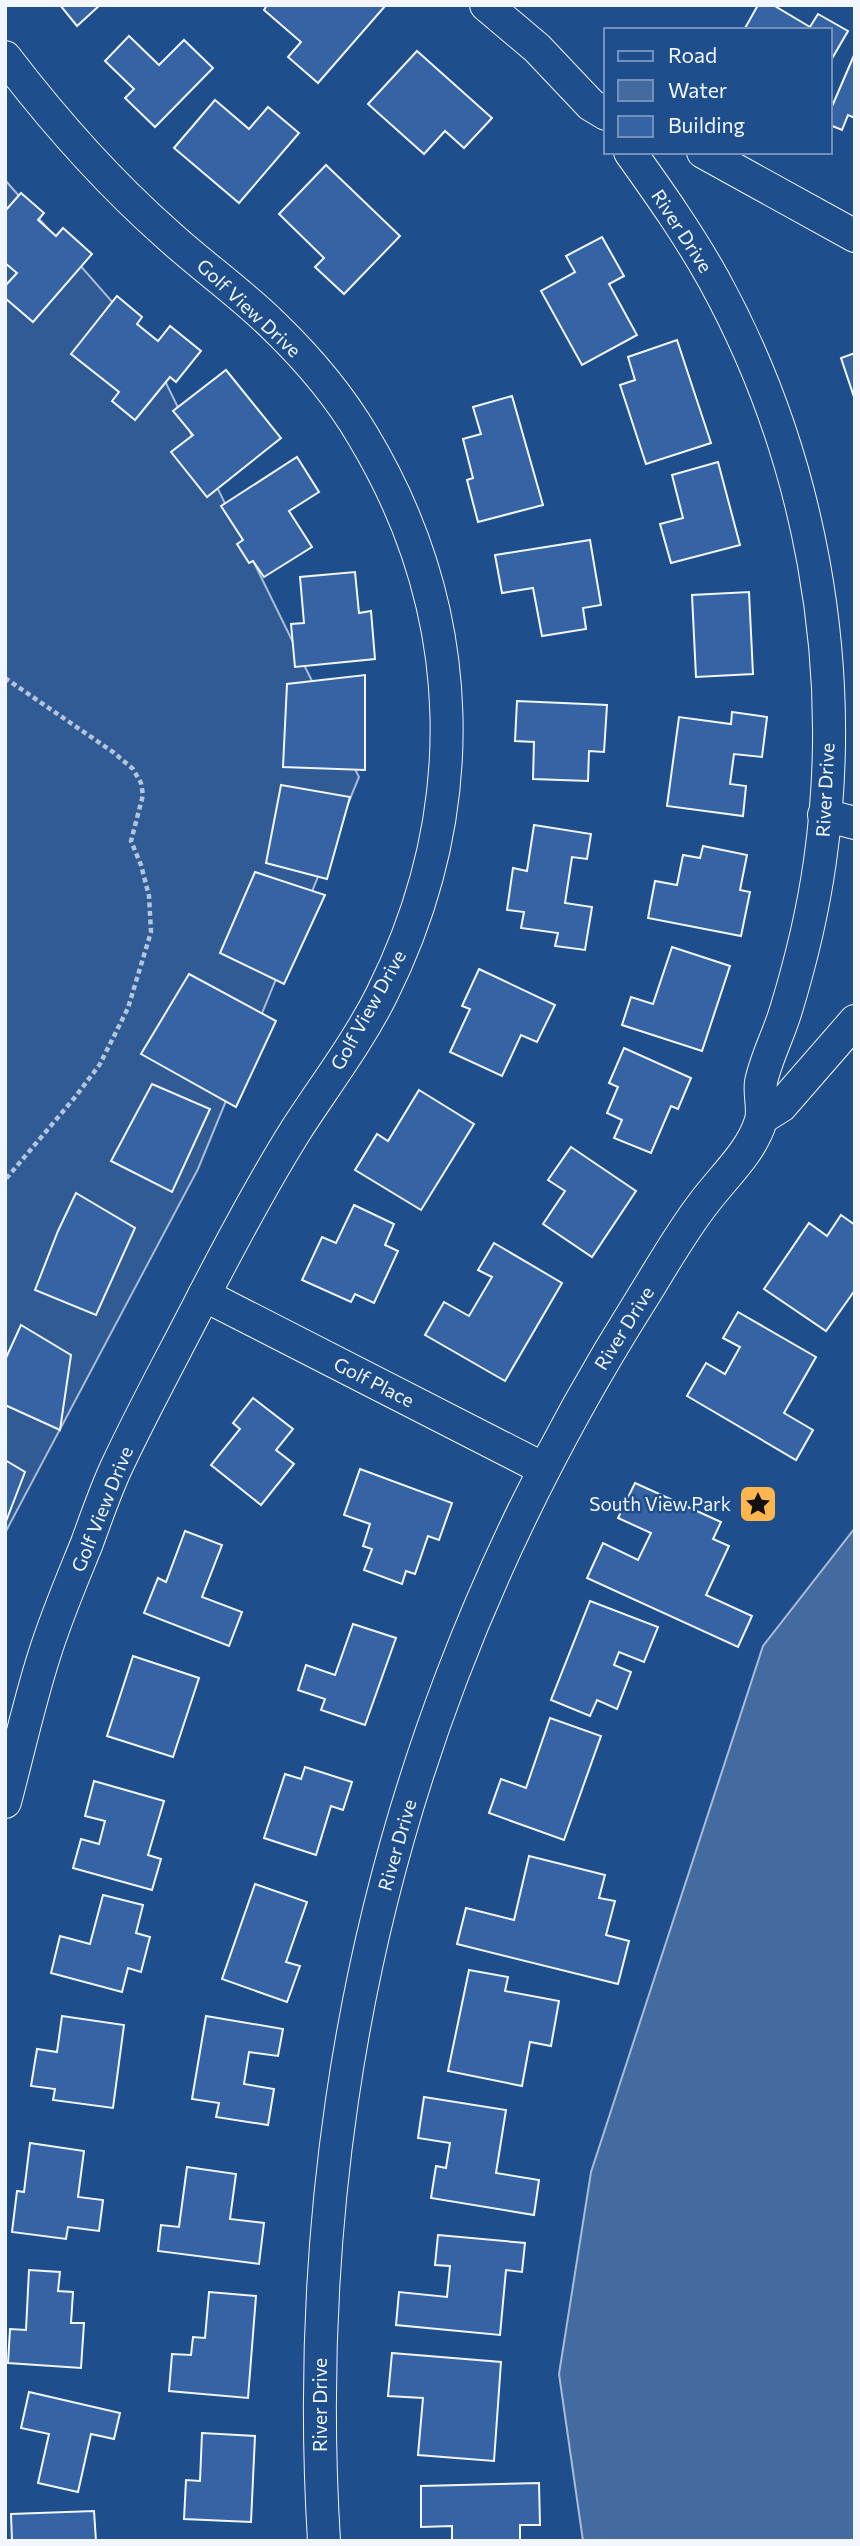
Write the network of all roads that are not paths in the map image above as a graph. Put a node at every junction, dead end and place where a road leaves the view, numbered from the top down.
1 (486, 5) edge
2 (5, 57) edge
3 (604, 113) edge
4 (631, 154) edge
5 (707, 154) edge
6 (855, 236) edge
7 (824, 816) junction
8 (855, 823) edge
9 (855, 1021) edge
10 (762, 1118) junction
11 (204, 1295) junction
12 (544, 1469) junction
13 (5, 1802) edge
14 (324, 2541) edge

1 - 3 street
2 - 11 street, Golf View Drive
4 - 7 street, River Drive
5 - 6 street
7 - 8 street
7 - 10 street, River Drive
9 - 10 street
10 - 12 street, River Drive
11 - 12 street, Golf Place
11 - 13 street, Golf View Drive
12 - 14 street, River Drive

